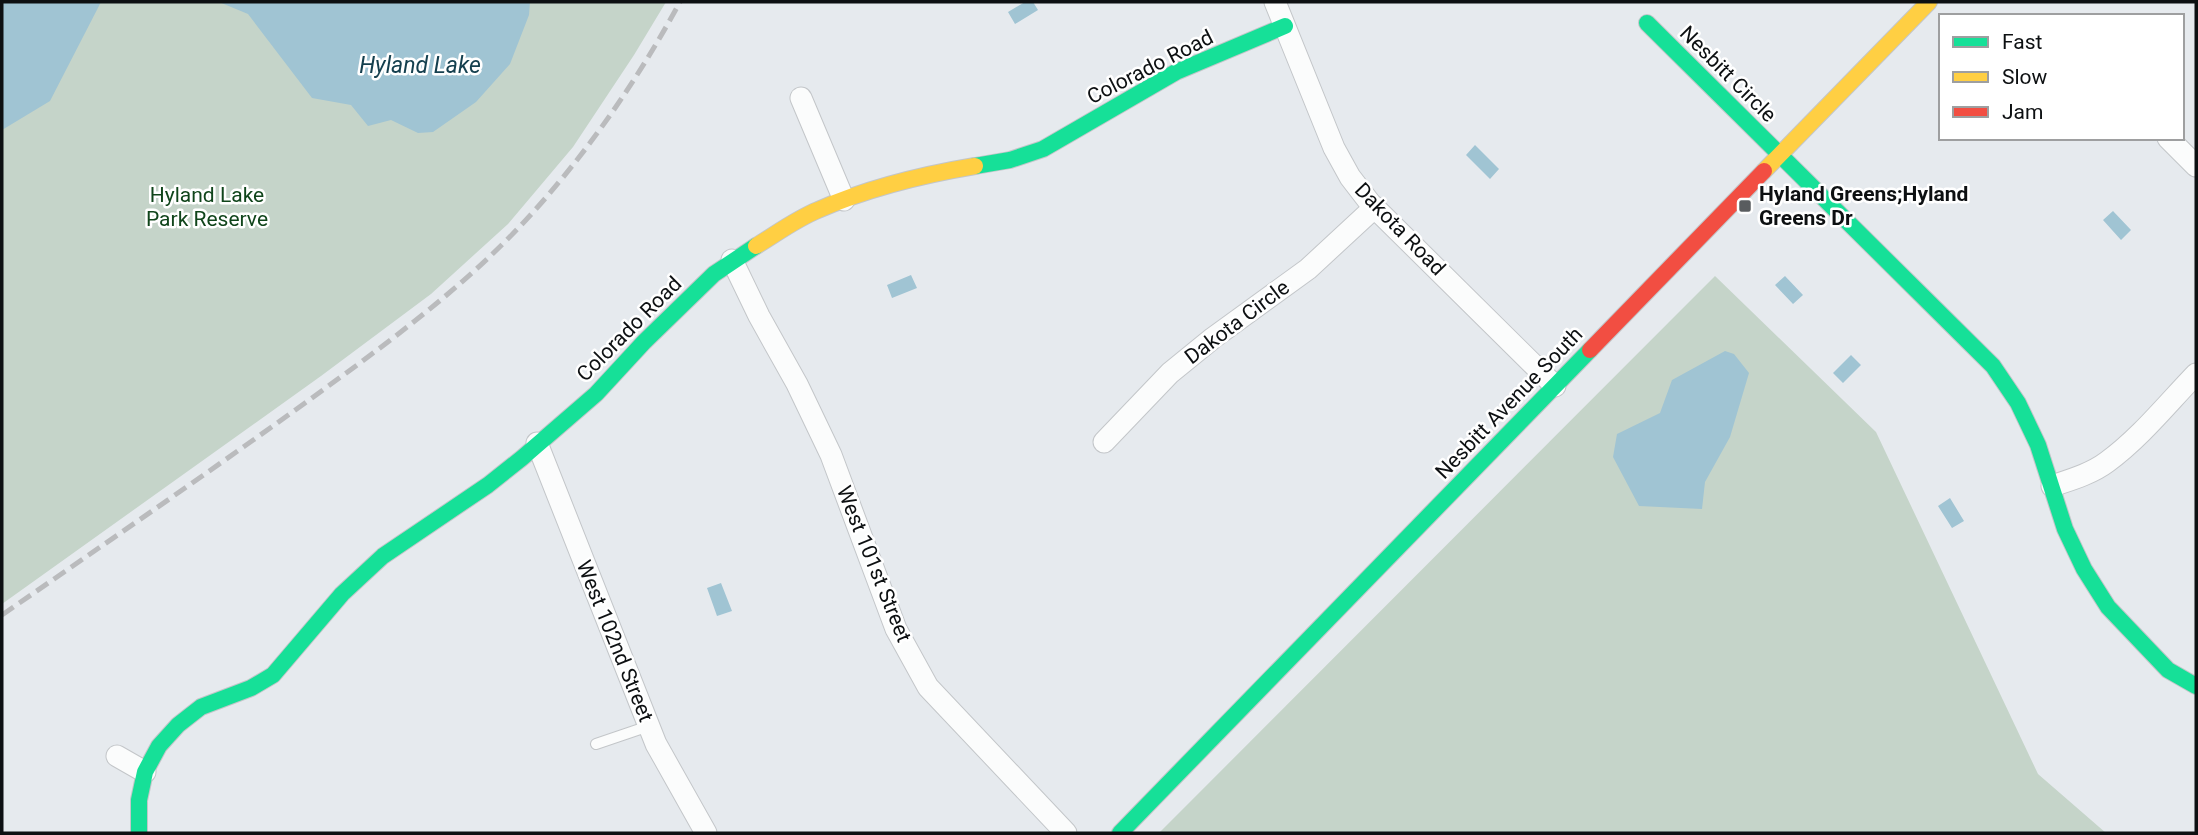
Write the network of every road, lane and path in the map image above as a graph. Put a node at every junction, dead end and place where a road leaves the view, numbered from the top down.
1 (1275, 2) edge
2 (1929, 2) edge
3 (1647, 23) dead end
4 (1285, 26) junction
5 (801, 98) dead end
6 (2170, 140) edge
7 (1780, 155) junction
8 (2196, 166) edge
9 (844, 200) junction
10 (1375, 207) junction
11 (732, 260) junction
12 (2196, 374) edge
13 (1555, 386) junction
14 (1104, 442) dead end
15 (537, 443) junction
16 (2052, 486) junction
17 (2196, 686) edge
18 (649, 726) junction
19 (596, 744) dead end
20 (117, 756) dead end
21 (145, 772) junction
22 (139, 833) edge
23 (706, 833) edge
24 (1066, 833) edge
25 (1120, 833) edge

1 - 4 street, Dakota Road
2 - 7 street, Nesbitt Avenue South
3 - 7 street, Nesbitt Circle
4 - 9 street, Colorado Road
4 - 10 street, Dakota Road
5 - 9 street
6 - 8 street
7 - 13 street, Nesbitt Avenue South
7 - 16 street, Nesbitt Circle
9 - 11 street, Colorado Road
10 - 13 street, Dakota Road
10 - 14 street, Dakota Circle
11 - 15 street, Colorado Road
11 - 24 street, West 101st Street
12 - 16 street
13 - 25 street, Nesbitt Avenue South
15 - 18 street, West 102nd Street
15 - 21 street, Colorado Road
16 - 17 street, Nesbitt Circle
18 - 19 lane
18 - 23 street, West 102nd Street
20 - 21 street
21 - 22 street, Colorado Road

